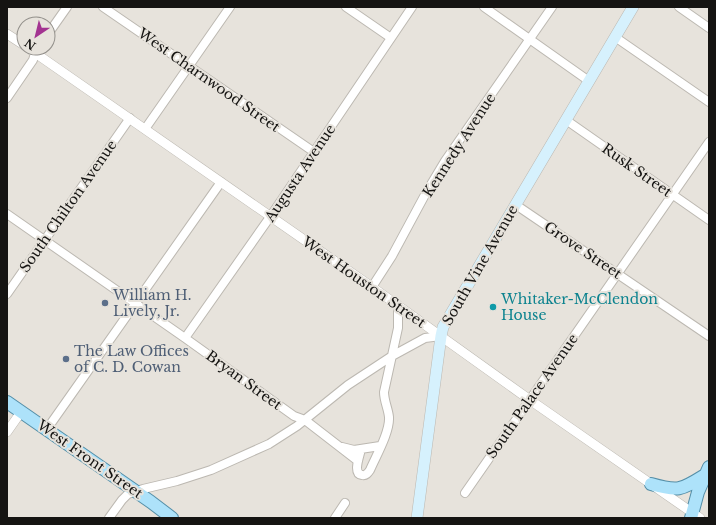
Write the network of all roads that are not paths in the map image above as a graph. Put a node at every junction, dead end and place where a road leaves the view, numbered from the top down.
1 (67, 7) edge
2 (103, 7) edge
3 (230, 7) edge
4 (346, 7) edge
5 (412, 7) edge
6 (484, 7) edge
7 (552, 7) edge
8 (633, 7) edge
9 (679, 7) edge
10 (56, 23) edge
11 (709, 28) edge
12 (7, 34) edge
13 (615, 37) junction
14 (391, 38) junction
15 (530, 39) junction
16 (16, 40) edge
17 (33, 56) edge
18 (42, 56) edge
19 (188, 66) junction
20 (589, 81) junction
21 (7, 98) edge
22 (709, 102) edge
23 (130, 118) junction
24 (566, 120) junction
25 (145, 129) junction
26 (709, 142) edge
27 (314, 152) junction
28 (221, 182) junction
29 (672, 195) junction
30 (516, 205) junction
31 (7, 214) edge
32 (270, 217) junction
33 (709, 220) edge
34 (44, 240) junction
35 (617, 273) junction
36 (372, 287) junction
37 (7, 294) edge
38 (135, 304) junction
39 (398, 305) junction
40 (440, 336) junction
41 (709, 336) edge
42 (185, 338) junction
43 (392, 356) junction
44 (530, 400) junction
45 (7, 402) edge
46 (21, 412) junction
47 (305, 420) junction
48 (47, 429) junction
49 (7, 432) edge
50 (339, 446) junction
51 (380, 446) junction
52 (361, 449) junction
53 (358, 461) junction
54 (707, 471) edge
55 (651, 484) junction
56 (135, 491) junction
57 (465, 493) dead end
58 (345, 503) dead end
59 (694, 516) edge
60 (109, 518) edge
61 (172, 518) edge
62 (335, 518) edge
63 (416, 518) edge

1 - 10 street
2 - 19 street, West Charnwood Street
3 - 19 street
4 - 14 street
5 - 14 street, Augusta Avenue
6 - 15 street
7 - 15 street, Kennedy Avenue
8 - 13 main road, South Vine Avenue
9 - 11 street
12 - 16 street
13 - 20 main road, South Vine Avenue
13 - 22 street
14 - 27 street, Augusta Avenue
15 - 20 street
15 - 36 street, Kennedy Avenue
17 - 21 street
18 - 23 street, West Houston Street
19 - 25 street
19 - 27 street, West Charnwood Street
20 - 24 main road, South Vine Avenue
23 - 25 street, West Houston Street
23 - 34 street, South Chilton Avenue
24 - 29 street, Rusk Street
24 - 30 main road, South Vine Avenue
25 - 28 street, West Houston Street
26 - 29 street, South Palace Avenue
27 - 32 street, Augusta Avenue
28 - 32 street, West Houston Street
28 - 38 street
29 - 33 street, Rusk Street
29 - 35 street, South Palace Avenue
30 - 35 street, Grove Street
30 - 40 main road, South Vine Avenue
31 - 34 street, Bryan Street
32 - 36 street, West Houston Street
32 - 42 street, Augusta Avenue
34 - 37 street, South Chilton Avenue
34 - 38 street, Bryan Street
35 - 41 street, Grove Street
35 - 44 street, South Palace Avenue
36 - 39 street, West Houston Street
38 - 42 street, Bryan Street
38 - 48 street
39 - 40 street, West Houston Street
39 - 43 street
40 - 43 street, South Vine Avenue
40 - 44 street, West Houston Street
40 - 63 main road
42 - 47 street, Bryan Street
43 - 47 street, South Vine Avenue
43 - 51 street
44 - 55 street, West Houston Street
44 - 57 street, South Palace Avenue
45 - 46 main road, West Front Street
46 - 48 main road, West Front Street
46 - 49 street
47 - 50 street, Bryan Street
47 - 56 street, South Vine Avenue
48 - 56 main road, West Front Street
50 - 52 street
50 - 53 street, Bryan Street
51 - 52 street
51 - 53 street
52 - 53 street
54 - 55 main road
54 - 59 main road
55 - 59 street, West Houston Street
56 - 60 street, South Vine Avenue
56 - 61 main road, West Front Street
58 - 62 street

